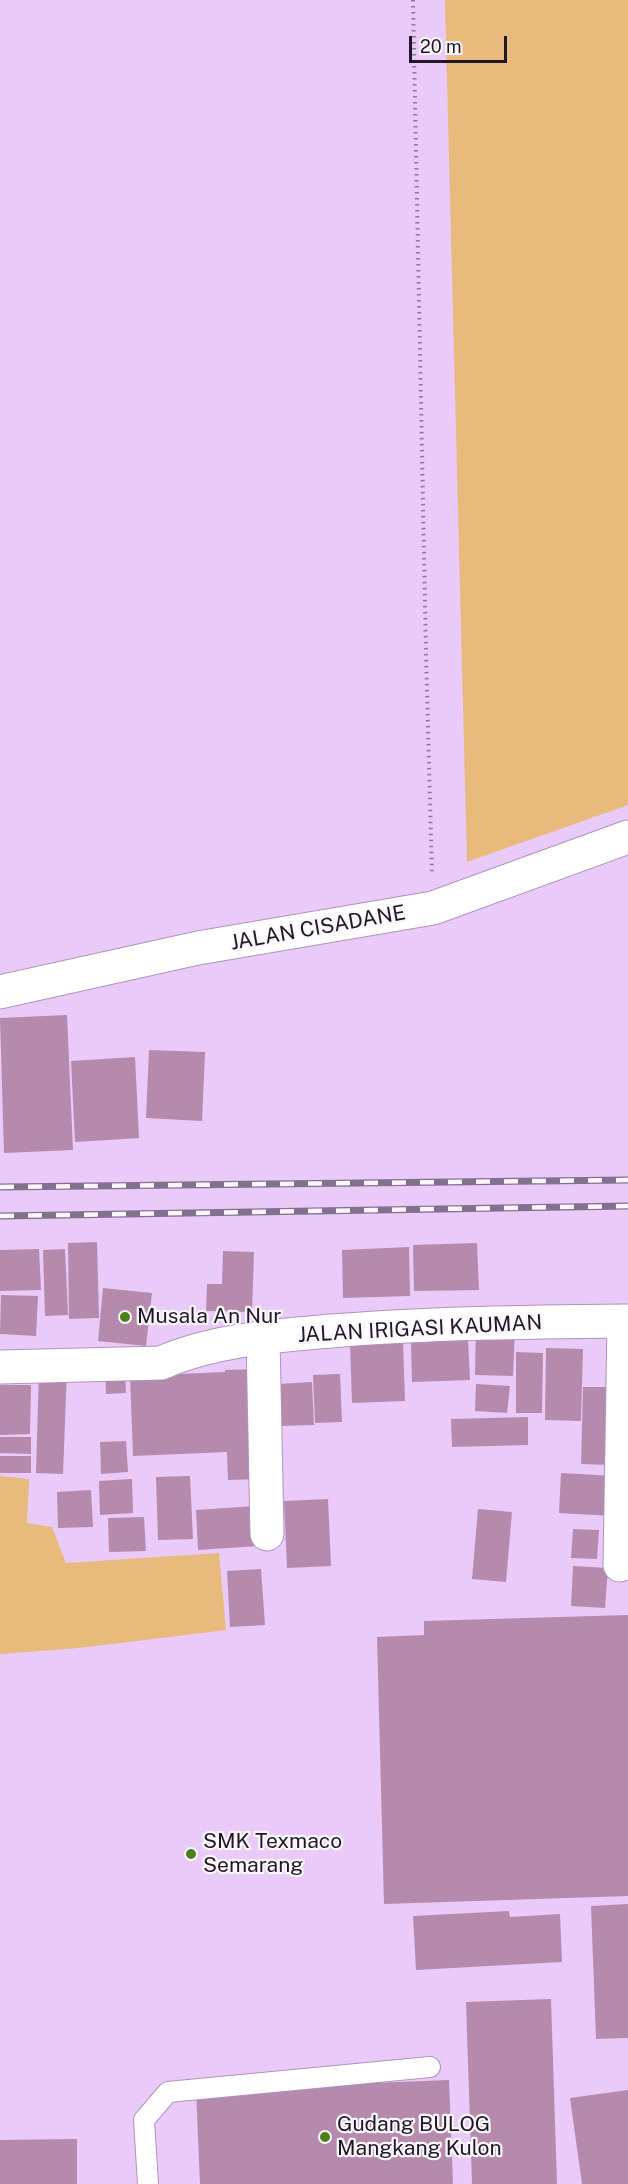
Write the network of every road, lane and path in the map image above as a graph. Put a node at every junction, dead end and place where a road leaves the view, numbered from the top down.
1 (413, 0) edge
2 (628, 837) edge
3 (433, 908) junction
4 (0, 992) edge
5 (626, 1321) edge
6 (263, 1337) junction
7 (0, 1367) edge
8 (267, 1534) dead end
9 (620, 1565) dead end
10 (430, 2067) dead end
11 (148, 2184) edge

1 - 3 path
2 - 3 street, JALAN CISADANE
3 - 4 street, JALAN CISADANE
5 - 6 street, JALAN IRIGASI KAUMAN
5 - 9 street
6 - 7 street, JALAN IRIGASI KAUMAN
6 - 8 street
10 - 11 lane

